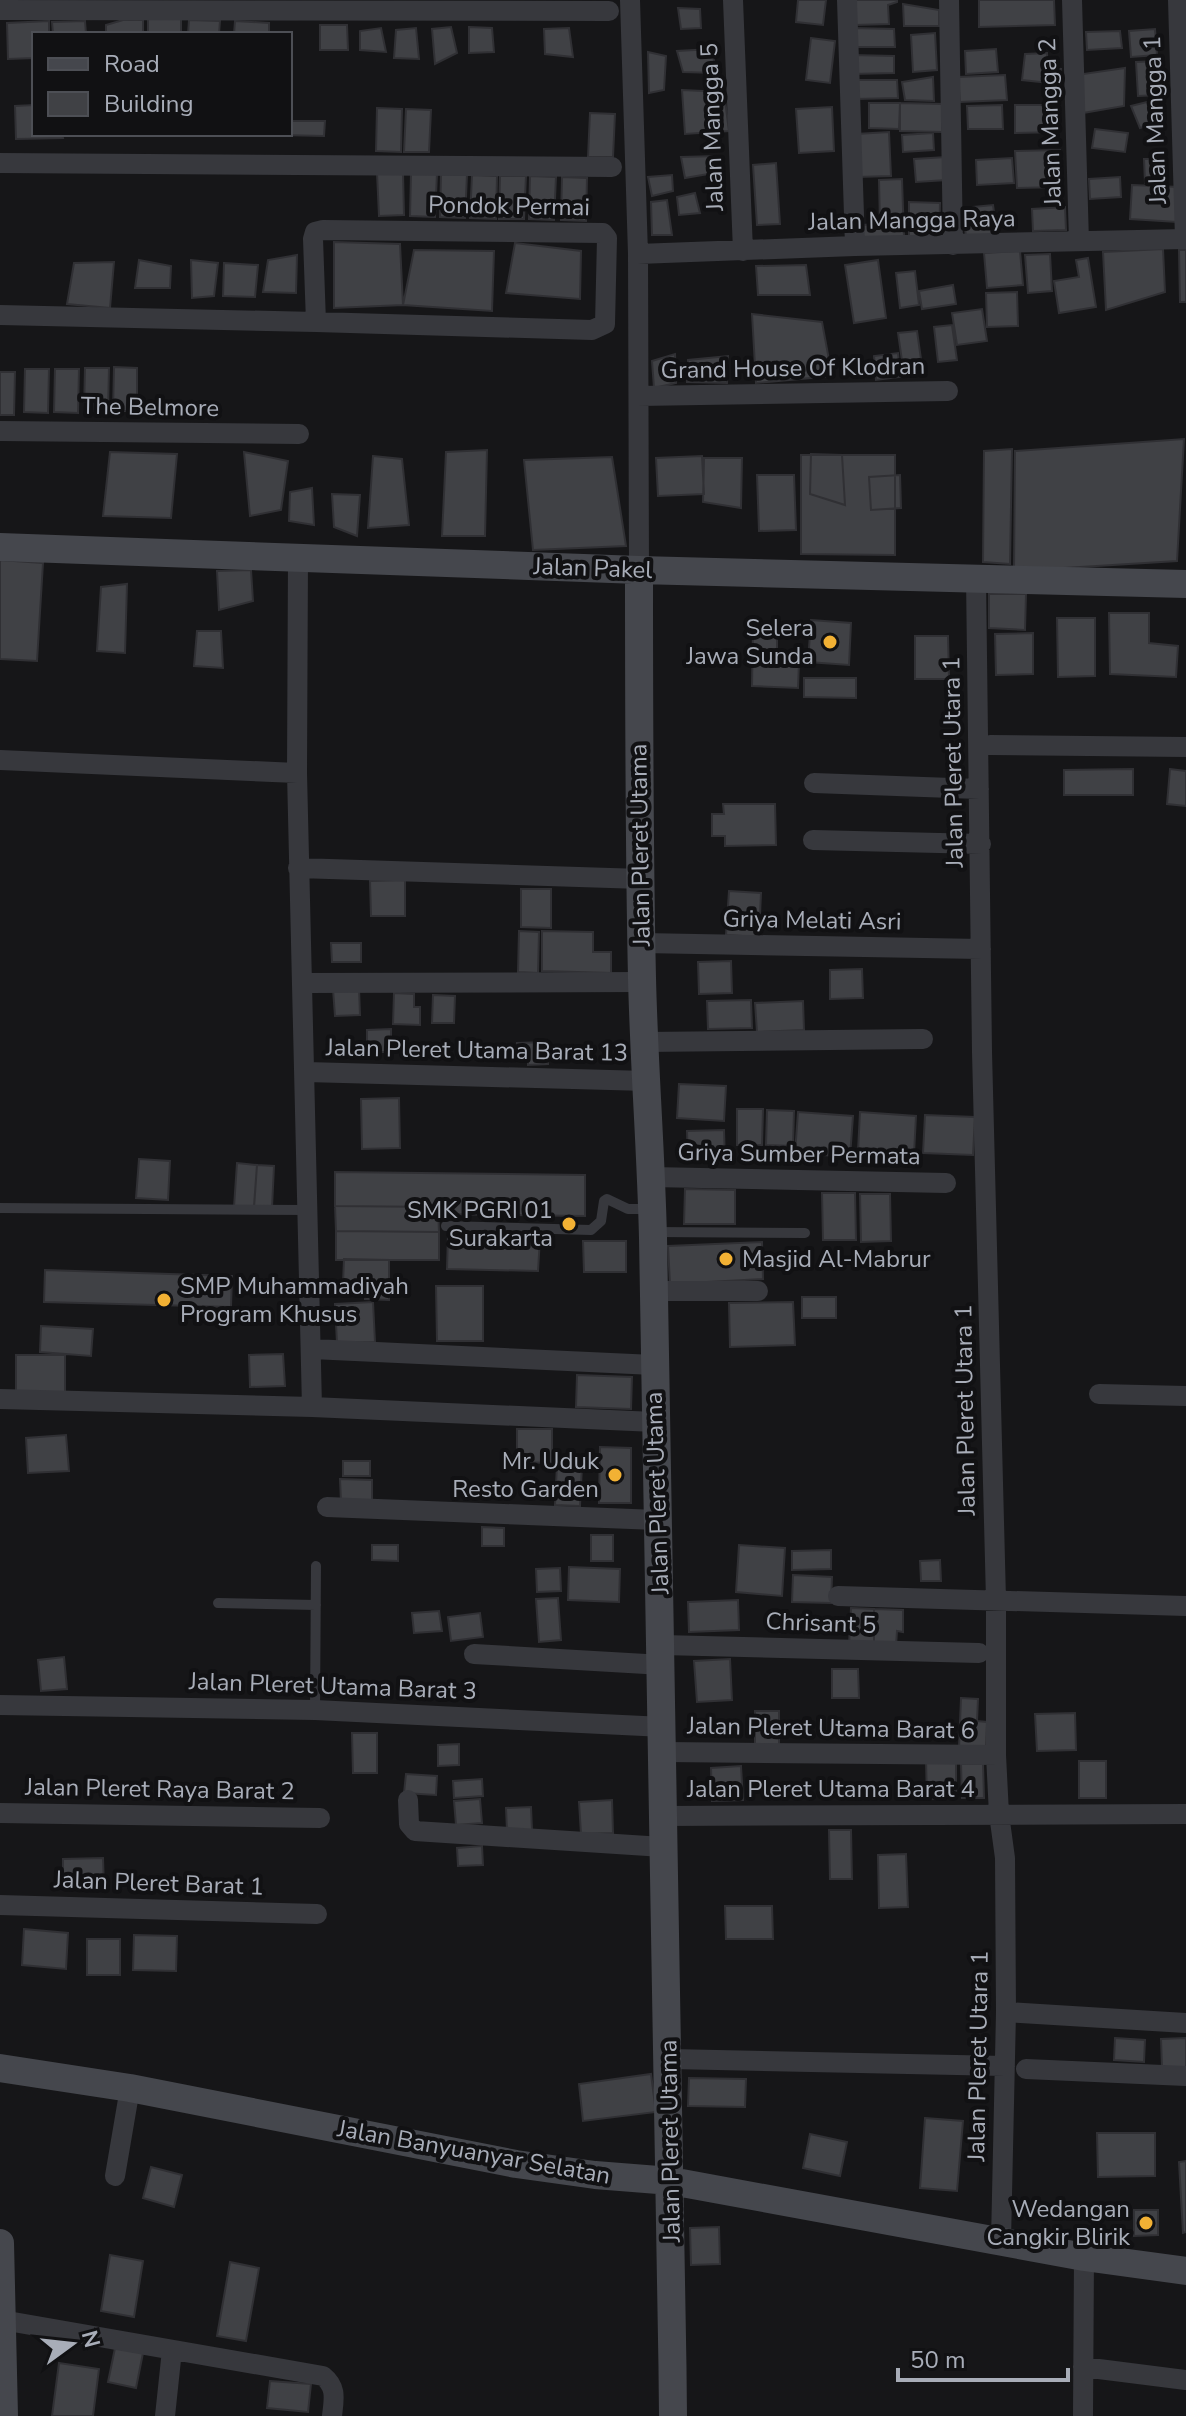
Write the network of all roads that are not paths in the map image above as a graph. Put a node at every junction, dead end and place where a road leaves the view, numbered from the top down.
1 (630, 0) edge
2 (733, 0) edge
3 (847, 0) edge
4 (949, 0) edge
5 (1072, 0) edge
6 (1178, 0) edge
7 (0, 10) edge
8 (609, 11) dead end
9 (0, 163) edge
10 (612, 167) dead end
11 (1186, 239) edge
12 (1079, 242) junction
13 (953, 245) junction
14 (855, 246) junction
15 (743, 251) junction
16 (638, 254) junction
17 (0, 315) edge
18 (316, 322) junction
19 (948, 391) dead end
20 (639, 396) junction
21 (0, 431) edge
22 (299, 434) dead end
23 (0, 547) edge
24 (298, 558) junction
25 (639, 570) junction
26 (976, 577) junction
27 (1186, 584) edge
28 (990, 745) dead end
29 (1186, 747) edge
30 (0, 760) edge
31 (297, 773) junction
32 (814, 783) dead end
33 (979, 789) junction
34 (813, 840) dead end
35 (981, 844) junction
36 (298, 868) junction
37 (642, 879) junction
38 (642, 943) junction
39 (981, 949) junction
40 (642, 982) junction
41 (303, 983) junction
42 (923, 1039) dead end
43 (645, 1042) junction
44 (306, 1072) junction
45 (647, 1081) junction
46 (651, 1177) junction
47 (946, 1183) dead end
48 (0, 1208) edge
49 (309, 1210) junction
50 (652, 1220) junction
51 (446, 1226) dead end
52 (805, 1233) dead end
53 (654, 1291) junction
54 (758, 1291) dead end
55 (312, 1349) junction
56 (654, 1365) junction
57 (1099, 1394) dead end
58 (1186, 1396) edge
59 (0, 1399) edge
60 (312, 1407) junction
61 (655, 1422) junction
62 (327, 1507) dead end
63 (657, 1520) junction
64 (316, 1566) dead end
65 (838, 1596) dead end
66 (996, 1600) junction
67 (218, 1603) dead end
68 (316, 1605) junction
69 (1186, 1606) edge
70 (979, 1653) dead end
71 (474, 1654) dead end
72 (663, 1655) junction
73 (0, 1705) edge
74 (315, 1710) junction
75 (664, 1740) junction
76 (996, 1755) junction
77 (408, 1800) dead end
78 (0, 1813) edge
79 (999, 1814) junction
80 (1186, 1814) edge
81 (663, 1816) junction
82 (320, 1818) dead end
83 (663, 1847) junction
84 (0, 1905) edge
85 (317, 1914) dead end
86 (1006, 2012) junction
87 (1186, 2023) edge
88 (670, 2059) junction
89 (0, 2068) edge
90 (1015, 2068) junction
91 (1186, 2076) edge
92 (130, 2088) junction
93 (115, 2176) dead end
94 (671, 2181) junction
95 (1001, 2241) junction
96 (0, 2243) edge
97 (1084, 2257) junction
98 (1186, 2271) edge
99 (2, 2325) edge
100 (172, 2350) junction
101 (1083, 2367) junction
102 (1186, 2380) edge
103 (4, 2416) edge
104 (165, 2416) edge
105 (332, 2416) edge
106 (673, 2416) edge
107 (1083, 2416) edge

1 - 16 street
2 - 15 street, Jalan Mangga 5
3 - 14 street
4 - 13 street
5 - 12 street, Jalan Mangga 2
6 - 11 street, Jalan Mangga 1
7 - 8 street
9 - 10 street
11 - 12 street, Jalan Mangga Raya
12 - 13 street, Jalan Mangga Raya
13 - 14 street, Jalan Mangga Raya
14 - 15 street, Jalan Mangga Raya
15 - 16 street, Jalan Mangga Raya
16 - 20 street
17 - 18 street, Pondok Permai
18 - 18 street, Pondok Permai
19 - 20 street, Grand House Of Klodran
20 - 25 street
21 - 22 street, The Belmore
23 - 24 street, Jalan Pakel
24 - 25 street, Jalan Pakel
24 - 31 street
25 - 26 street, Jalan Pakel
25 - 37 street, Jalan Pleret Utama
26 - 27 street, Jalan Pakel
26 - 33 street, Jalan Pleret Utara 1
28 - 29 street
30 - 31 street
31 - 36 street
32 - 33 street
33 - 35 street, Jalan Pleret Utara 1
34 - 35 street
35 - 39 street, Jalan Pleret Utara 1
36 - 37 street
36 - 41 street
37 - 38 street, Jalan Pleret Utama
38 - 39 street, Griya Melati Asri
38 - 40 street, Jalan Pleret Utama
39 - 66 street, Jalan Pleret Utara 1
40 - 41 street
40 - 43 street, Jalan Pleret Utama
41 - 44 street
42 - 43 street
43 - 45 street, Jalan Pleret Utama
44 - 45 street, Jalan Pleret Utama Barat 13
44 - 49 street
45 - 46 street, Jalan Pleret Utama
46 - 47 street, Griya Sumber Permata
46 - 50 street, Jalan Pleret Utama
48 - 49 lane
49 - 55 street
50 - 51 lane
50 - 52 lane
50 - 53 street, Jalan Pleret Utama
53 - 54 street
53 - 56 street, Jalan Pleret Utama
55 - 56 street
55 - 60 street
56 - 61 street, Jalan Pleret Utama
57 - 58 street
59 - 60 street
60 - 61 street
61 - 63 street, Jalan Pleret Utama
62 - 63 street
63 - 72 street, Jalan Pleret Utama
64 - 68 lane
65 - 66 street
66 - 69 street
66 - 76 street, Jalan Pleret Utara 1
67 - 68 lane
68 - 74 lane
70 - 72 street, Chrisant 5
71 - 72 street, Chrisant 5
72 - 75 street, Jalan Pleret Utama
73 - 74 street, Jalan Pleret Utama Barat 3
74 - 75 street, Jalan Pleret Utama Barat 3
75 - 76 street, Jalan Pleret Utama Barat 6
75 - 81 street, Jalan Pleret Utama
76 - 79 street, Jalan Pleret Utara 1
77 - 83 street
78 - 82 street, Jalan Pleret Raya Barat 2
79 - 80 street, Jalan Pleret Utama Barat 4
79 - 81 street, Jalan Pleret Utama Barat 4
79 - 86 street, Jalan Pleret Utara 1
81 - 83 street, Jalan Pleret Utama
83 - 88 street, Jalan Pleret Utama
84 - 85 street, Jalan Pleret Barat 1
86 - 87 street
86 - 90 street, Jalan Pleret Utara 1
88 - 90 street
88 - 94 street, Jalan Pleret Utama
89 - 92 street, Jalan Banyuanyar Selatan
90 - 91 street
90 - 95 street, Jalan Pleret Utara 1
92 - 93 street
92 - 94 street, Jalan Banyuanyar Selatan
94 - 95 street, Jalan Banyuanyar Selatan
94 - 106 street, Jalan Pleret Utama
95 - 97 street, Jalan Banyuanyar Selatan
96 - 99 street
97 - 98 street, Jalan Banyuanyar Selatan
97 - 101 street
99 - 100 street
99 - 103 street
100 - 104 street
100 - 105 street
101 - 102 street
101 - 107 street

